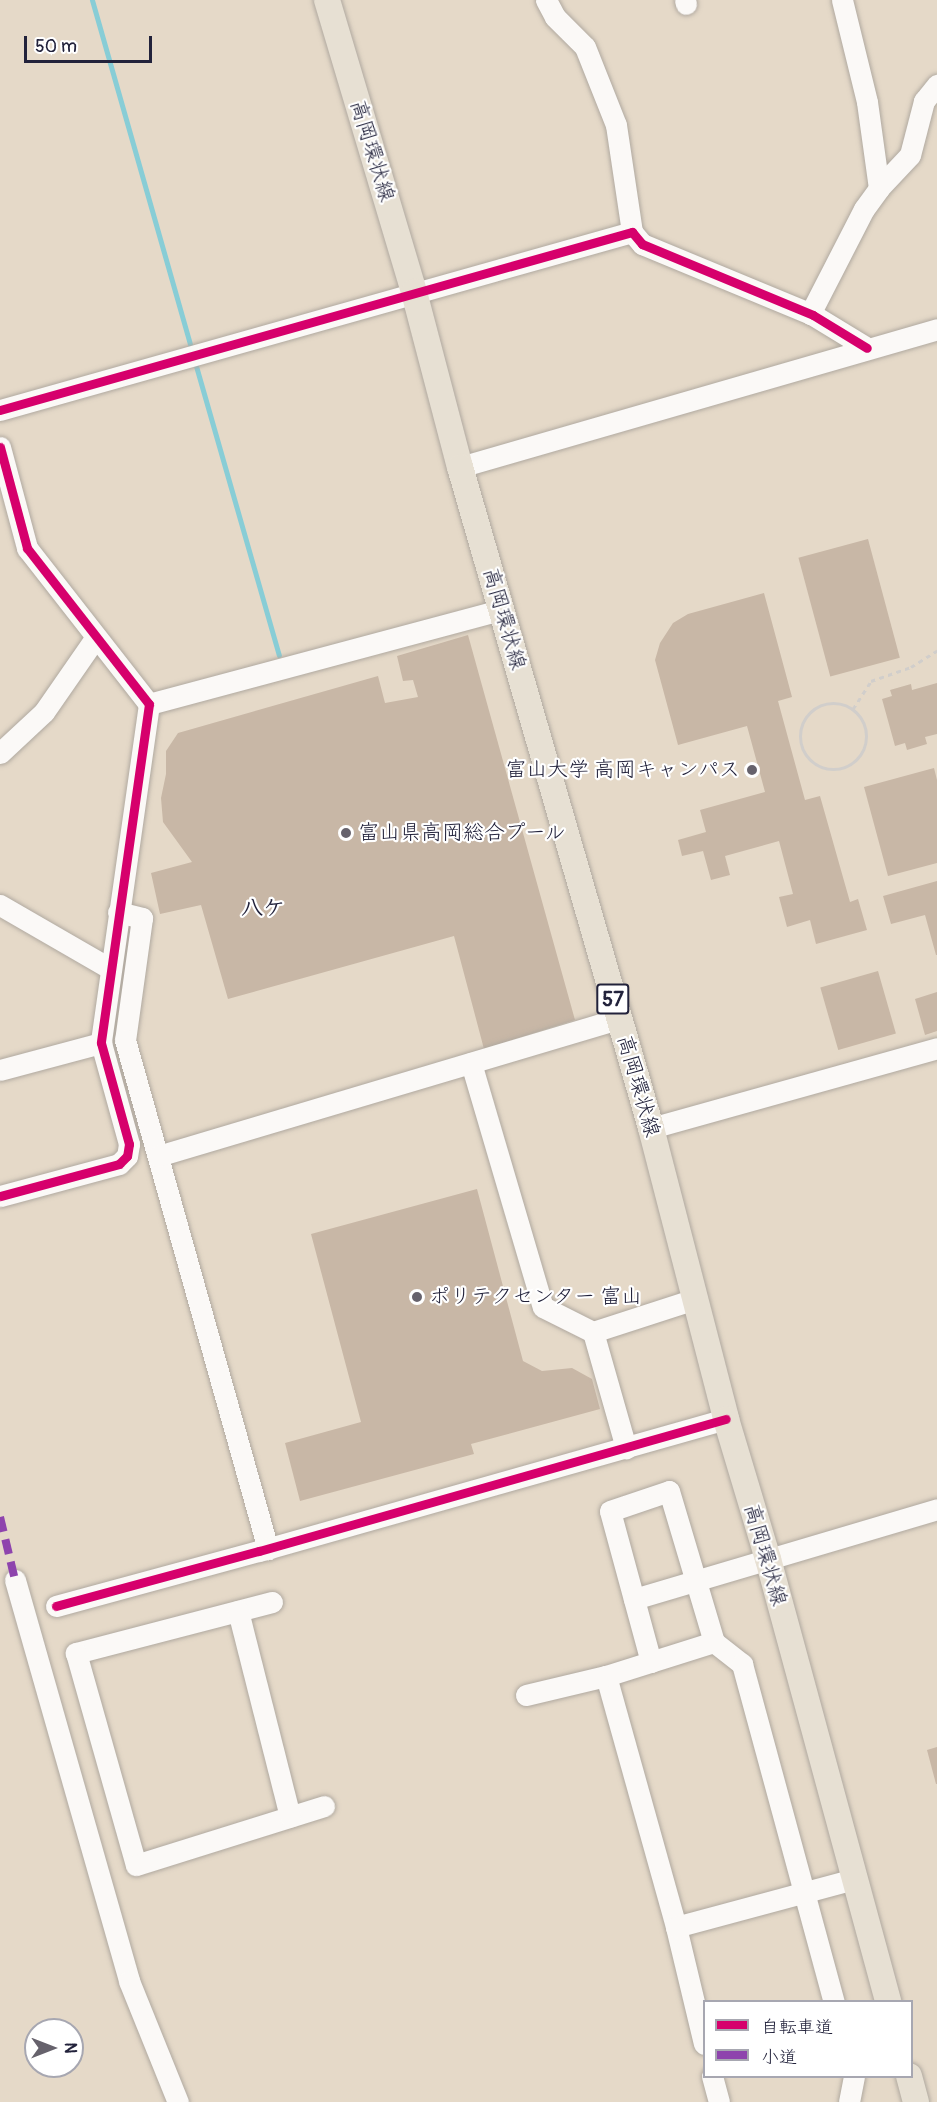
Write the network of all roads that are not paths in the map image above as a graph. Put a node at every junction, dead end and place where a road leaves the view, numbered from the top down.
1 (327, 0) edge
2 (546, 0) edge
3 (842, 0) edge
4 (937, 85) edge
5 (879, 188) junction
6 (632, 232) junction
7 (414, 292) junction
8 (810, 314) junction
9 (937, 329) edge
10 (867, 348) junction
11 (0, 410) edge
12 (0, 447) edge
13 (460, 466) junction
14 (501, 610) junction
15 (96, 636) junction
16 (149, 704) junction
17 (0, 753) edge
18 (0, 905) edge
19 (118, 912) junction
20 (111, 969) junction
21 (619, 1019) junction
22 (100, 1042) junction
23 (937, 1048) edge
24 (471, 1063) junction
25 (0, 1070) edge
26 (651, 1128) junction
27 (158, 1156) junction
28 (0, 1196) edge
29 (695, 1299) junction
30 (593, 1332) junction
31 (726, 1419) junction
32 (626, 1448) junction
33 (937, 1509) edge
34 (268, 1549) junction
35 (768, 1559) junction
36 (15, 1580) dead end
37 (696, 1580) junction
38 (634, 1599) junction
39 (272, 1602) dead end
40 (57, 1606) dead end
41 (238, 1611) junction
42 (714, 1642) junction
43 (651, 1662) junction
44 (606, 1676) junction
45 (526, 1695) dead end
46 (324, 1806) dead end
47 (290, 1817) junction
48 (854, 1879) junction
49 (804, 1892) junction
50 (676, 1927) junction
51 (834, 2000) edge
52 (888, 2000) edge
53 (703, 2036) edge
54 (713, 2078) edge
55 (854, 2078) edge
56 (910, 2078) edge
57 (178, 2102) edge
58 (719, 2102) edge
59 (849, 2102) edge
60 (916, 2102) edge

1 - 7 main road, 高岡環状線 / 57
2 - 6 street
3 - 5 street
4 - 5 street
5 - 8 street
6 - 7 street
6 - 8 street
7 - 11 street
7 - 13 main road, 高岡環状線 / 57
8 - 10 street
9 - 10 street
10 - 13 street
12 - 15 street
13 - 14 main road, 高岡環状線 / 57
14 - 16 street
14 - 21 main road, 高岡環状線 / 57
15 - 16 street
15 - 17 street
16 - 19 street
18 - 20 street
19 - 20 street
19 - 27 street
20 - 22 street
21 - 24 street
21 - 26 main road, 高岡環状線 / 57
22 - 25 street
22 - 28 street
23 - 26 street
24 - 27 street
24 - 30 street
26 - 29 main road, 高岡環状線 / 57
27 - 34 street
29 - 30 street
29 - 31 main road, 高岡環状線 / 57
30 - 32 street
31 - 32 street
31 - 35 main road, 高岡環状線 / 57
32 - 34 street
33 - 35 street
34 - 40 street
35 - 37 street
35 - 48 main road, 高岡環状線 / 57
36 - 57 street
37 - 38 street
37 - 38 street
37 - 42 street
38 - 43 street
39 - 41 street
41 - 47 street
41 - 47 street
42 - 43 street
42 - 49 street
43 - 44 street
44 - 45 street
44 - 50 street
46 - 47 street
48 - 49 street
48 - 52 main road, 高岡環状線 / 57
49 - 50 street
49 - 51 street
50 - 53 street
54 - 58 street
55 - 59 street
56 - 60 main road

